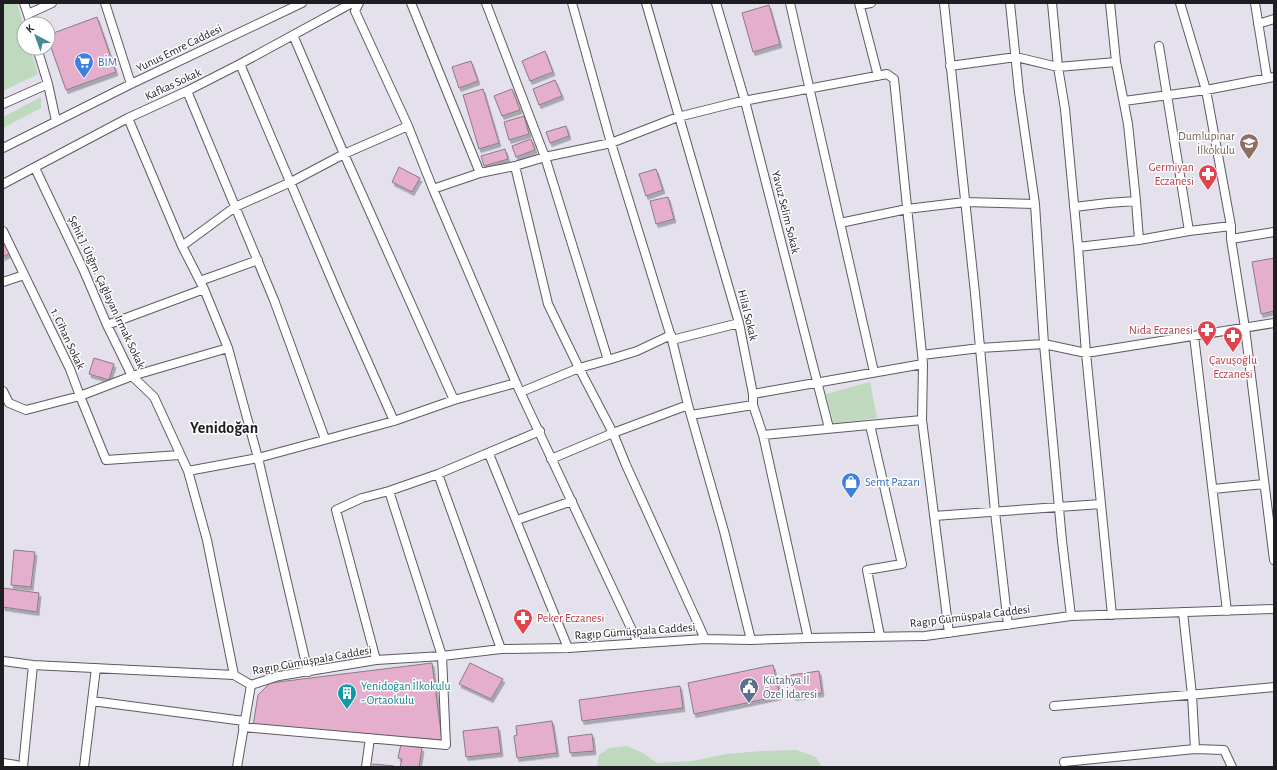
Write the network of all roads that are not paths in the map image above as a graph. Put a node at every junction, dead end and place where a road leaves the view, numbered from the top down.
1 (24, 3) edge
2 (52, 3) edge
3 (105, 3) edge
4 (302, 3) edge
5 (352, 3) edge
6 (359, 3) edge
7 (411, 3) edge
8 (486, 3) edge
9 (572, 3) edge
10 (646, 3) edge
11 (716, 3) edge
12 (790, 3) edge
13 (871, 3) edge
14 (944, 3) edge
15 (1010, 3) edge
16 (1052, 3) edge
17 (1112, 3) edge
18 (1180, 3) edge
19 (1254, 3) edge
20 (860, 4) edge
21 (28, 14) joint
22 (1274, 19) edge
23 (1258, 24) junction
24 (294, 35) junction
25 (1159, 46) dead end
26 (39, 56) edge
27 (1016, 57) junction
28 (1116, 62) junction
29 (240, 64) junction
30 (950, 66) junction
31 (1058, 67) junction
32 (878, 76) junction
33 (1271, 78) edge
34 (48, 84) junction
35 (131, 84) junction
36 (809, 89) junction
37 (1206, 90) junction
38 (187, 91) junction
39 (1167, 95) junction
40 (745, 101) junction
41 (1124, 101) junction
42 (3, 104) edge
43 (678, 117) junction
44 (128, 118) junction
45 (56, 121) junction
46 (408, 126) junction
47 (611, 143) junction
48 (3, 148) edge
49 (344, 154) junction
50 (544, 157) junction
51 (515, 166) junction
52 (35, 168) junction
53 (480, 173) junction
54 (291, 182) junction
55 (3, 184) edge
56 (433, 189) junction
57 (1136, 201) junction
58 (965, 202) junction
59 (1035, 204) junction
60 (236, 207) junction
61 (1074, 207) junction
62 (907, 209) junction
63 (840, 223) junction
64 (1231, 226) junction
65 (3, 231) edge
66 (1189, 231) junction
67 (1274, 232) edge
68 (1231, 239) junction
69 (1139, 240) junction
70 (182, 246) junction
71 (1078, 247) junction
72 (258, 260) junction
73 (24, 275) junction
74 (200, 281) junction
75 (3, 282) edge
76 (204, 289) junction
77 (739, 323) junction
78 (1274, 323) edge
79 (107, 325) junction
80 (1245, 328) junction
81 (1194, 336) junction
82 (671, 338) junction
83 (1044, 344) junction
84 (228, 348) junction
85 (980, 348) junction
86 (1086, 353) junction
87 (922, 355) junction
88 (608, 360) junction
89 (923, 364) junction
90 (579, 368) junction
91 (874, 372) junction
92 (132, 376) junction
93 (817, 382) junction
94 (516, 383) junction
95 (3, 391) edge
96 (521, 392) junction
97 (753, 394) junction
98 (80, 396) junction
99 (454, 400) junction
100 (688, 405) junction
101 (753, 405) junction
102 (691, 415) junction
103 (922, 420) junction
104 (394, 421) junction
105 (870, 425) junction
106 (829, 428) junction
107 (540, 431) junction
108 (613, 433) junction
109 (763, 435) junction
110 (325, 439) junction
111 (489, 454) junction
112 (180, 455) junction
113 (258, 458) junction
114 (551, 459) junction
115 (188, 471) junction
116 (438, 474) junction
117 (1264, 484) junction
118 (1213, 489) junction
119 (388, 491) junction
120 (572, 501) junction
121 (1101, 504) junction
122 (1059, 506) junction
123 (995, 512) junction
124 (934, 516) junction
125 (517, 520) junction
126 (1274, 560) edge
127 (1274, 609) edge
128 (1227, 611) junction
129 (1183, 612) junction
130 (1112, 615) junction
131 (1071, 616) junction
132 (1008, 625) junction
133 (949, 632) junction
134 (880, 636) junction
135 (808, 638) junction
136 (705, 639) junction
137 (751, 640) junction
138 (638, 643) junction
139 (568, 648) junction
140 (502, 649) junction
141 (442, 656) junction
142 (376, 660) junction
143 (3, 661) edge
144 (33, 665) junction
145 (96, 668) junction
146 (308, 672) junction
147 (234, 675) junction
148 (251, 685) junction
149 (1274, 687) edge
150 (1192, 695) junction
151 (92, 701) junction
152 (1054, 706) dead end
153 (244, 724) junction
154 (370, 738) junction
155 (1195, 749) junction
156 (1064, 762) dead end
157 (3, 765) edge
158 (16, 767) edge
159 (23, 767) edge
160 (84, 767) edge
161 (237, 767) edge
162 (366, 767) edge
163 (1232, 767) edge

1 - 21 street
2 - 21 street
3 - 35 street
4 - 35 street, Yunus Emre Caddesi
5 - 24 street, Kafkas Sokak
6 - 46 street
7 - 53 street
8 - 50 street
9 - 47 street
10 - 43 street, Hilal Sokak
11 - 40 street, Yavuz Selim Sokak
12 - 36 street
13 - 20 street
14 - 30 street
15 - 27 street
16 - 31 street
17 - 28 street
18 - 37 street
19 - 23 street
20 - 32 street
22 - 23 street
23 - 33 street
24 - 29 street, Kafkas Sokak
24 - 49 street
25 - 39 street
26 - 34 street
27 - 30 street
27 - 31 street
27 - 59 street
28 - 31 street
28 - 41 street
29 - 38 street, Kafkas Sokak
29 - 54 street
30 - 58 street
31 - 61 street
32 - 36 street
32 - 62 street
33 - 37 street
34 - 42 street
34 - 45 street
35 - 45 street, Yunus Emre Caddesi
36 - 40 street
36 - 63 street
37 - 39 street
37 - 64 street
38 - 44 street, Kafkas Sokak
38 - 60 street
39 - 41 street
39 - 66 street
40 - 43 street
40 - 93 street, Yavuz Selim Sokak
41 - 57 street
43 - 47 street
43 - 77 street, Hilal Sokak
44 - 52 street, Kafkas Sokak
44 - 70 street
45 - 48 street, Yunus Emre Caddesi
46 - 49 street
46 - 56 street
47 - 50 street
47 - 82 street
49 - 54 street
49 - 99 street
50 - 51 street
50 - 88 street
51 - 53 street
51 - 90 street
52 - 55 street, Kafkas Sokak
52 - 79 street, Şehit J. Ütğm. Çağlayan Irmak Sokak
53 - 56 street
54 - 60 street
54 - 104 street
56 - 94 street
57 - 61 street
57 - 69 street
58 - 59 street
58 - 62 street
58 - 85 street
59 - 83 street
60 - 70 street
60 - 72 street
61 - 71 street
62 - 63 street
62 - 87 street
63 - 91 street
64 - 66 street
64 - 68 street
65 - 73 street, 1. Cihan Sokak
66 - 69 street
67 - 68 street
68 - 80 street
69 - 71 street
70 - 74 street
71 - 86 street
72 - 74 street
72 - 110 street
73 - 75 street
73 - 98 street, 1. Cihan Sokak
74 - 76 street
76 - 79 street
76 - 84 street
77 - 82 street
77 - 97 street, Hilal Sokak
78 - 80 street
79 - 92 street, Şehit J. Ütğm. Çağlayan Irmak Sokak
80 - 81 street
80 - 117 street
81 - 86 street
81 - 118 street
82 - 88 street
82 - 100 street
83 - 85 street
83 - 86 street
83 - 122 street
84 - 92 street
84 - 113 street
85 - 87 street
85 - 123 street
86 - 121 street
87 - 89 street
88 - 90 street
89 - 91 street
89 - 103 street
90 - 96 street
90 - 108 street
91 - 93 street
92 - 98 street
92 - 112 street, Şehit J. Ütğm. Çağlayan Irmak Sokak
93 - 97 street
93 - 106 street, Yavuz Selim Sokak
94 - 96 street
94 - 99 street
95 - 98 street
96 - 107 street
97 - 101 street, Hilal Sokak
98 - 112 street, 1. Cihan Sokak
99 - 104 street
100 - 102 street
100 - 108 street
101 - 102 street
101 - 109 street, Hilal Sokak
102 - 137 street
103 - 105 street
103 - 124 street
104 - 110 street
105 - 106 street
105 - 134 street
106 - 109 street
107 - 111 street
107 - 114 street
108 - 114 street
108 - 136 street
109 - 135 street, Hilal Sokak
110 - 113 street
111 - 116 street
111 - 125 street
112 - 115 street, Şehit J. Ütğm. Çağlayan Irmak Sokak
113 - 115 street
113 - 146 street
114 - 120 street
115 - 147 street, Şehit J. Ütğm. Çağlayan Irmak Sokak
116 - 119 street
116 - 140 street
117 - 118 street
117 - 126 street
118 - 128 street
119 - 141 street
119 - 142 street
120 - 125 street
120 - 138 street
121 - 122 street
121 - 130 street
122 - 123 street
122 - 131 street
123 - 124 street
123 - 132 street
124 - 133 street
125 - 139 street
127 - 128 street, Ragıp Gümüşpala Caddesi
128 - 129 street, Ragıp Gümüşpala Caddesi
129 - 130 street, Ragıp Gümüşpala Caddesi
129 - 150 street
130 - 131 street, Ragıp Gümüşpala Caddesi
131 - 132 street, Ragıp Gümüşpala Caddesi
132 - 133 street, Ragıp Gümüşpala Caddesi
133 - 134 street, Ragıp Gümüşpala Caddesi
134 - 135 street, Ragıp Gümüşpala Caddesi
135 - 137 street, Ragıp Gümüşpala Caddesi
136 - 137 street, Ragıp Gümüşpala Caddesi
136 - 138 street, Ragıp Gümüşpala Caddesi
138 - 139 street, Ragıp Gümüşpala Caddesi
139 - 140 street, Ragıp Gümüşpala Caddesi
140 - 141 street, Ragıp Gümüşpala Caddesi
141 - 142 street, Ragıp Gümüşpala Caddesi
141 - 154 street
142 - 146 street, Ragıp Gümüşpala Caddesi
143 - 144 street, Ragıp Gümüşpala Caddesi
144 - 145 street, Ragıp Gümüşpala Caddesi
144 - 159 street
145 - 147 street, Ragıp Gümüşpala Caddesi
145 - 151 street
146 - 148 street, Ragıp Gümüşpala Caddesi
147 - 148 street, Ragıp Gümüşpala Caddesi
148 - 153 street
149 - 150 street
150 - 152 street
150 - 155 street
151 - 153 street
151 - 160 street
153 - 154 street
153 - 161 street
154 - 162 street
155 - 156 street
155 - 163 street
157 - 158 main road

